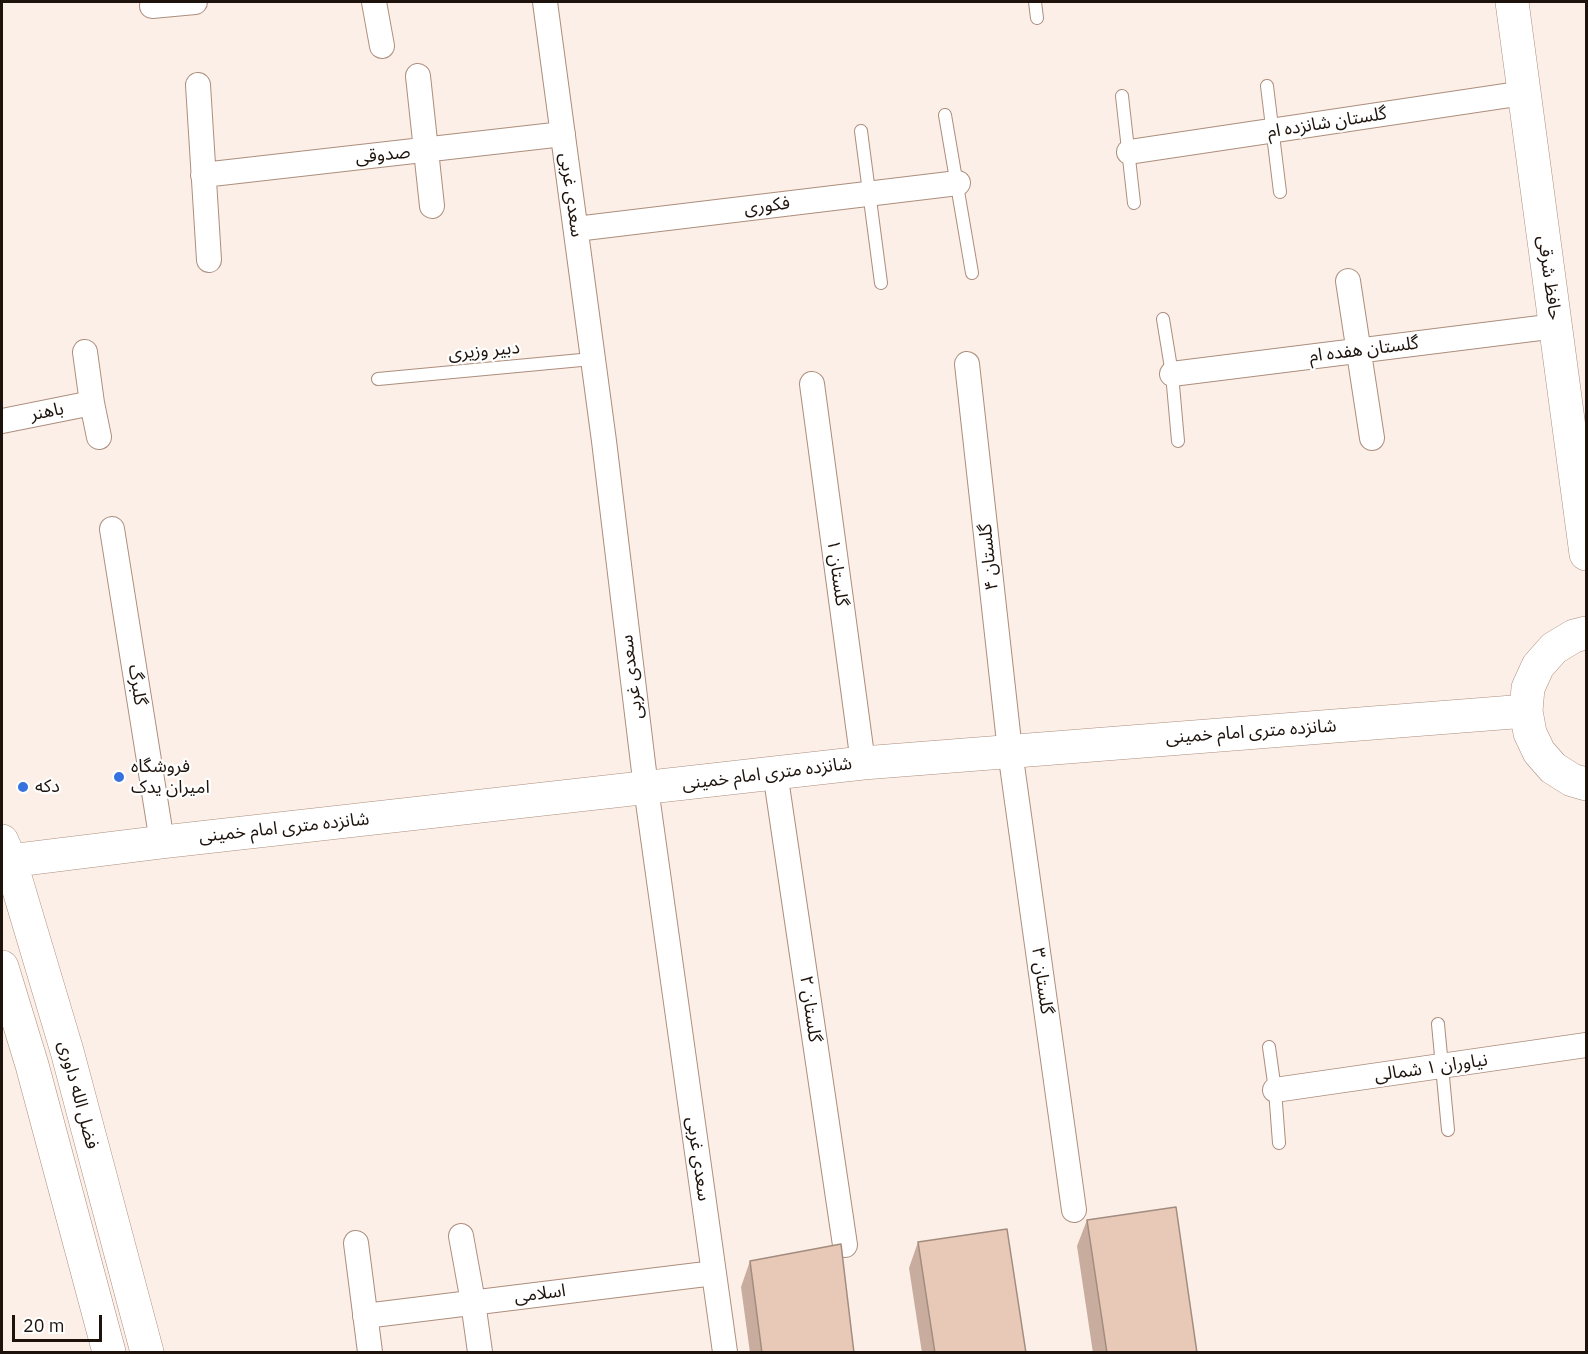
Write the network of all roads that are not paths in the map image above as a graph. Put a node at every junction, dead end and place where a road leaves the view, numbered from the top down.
1 (195, 2) edge
2 (374, 2) edge
3 (546, 2) edge
4 (1035, 2) edge
5 (1512, 2) edge
6 (152, 6) dead end
7 (1037, 18) dead end
8 (382, 46) dead end
9 (418, 76) dead end
10 (198, 85) dead end
11 (1267, 86) dead end
12 (1524, 93) junction
13 (1122, 96) dead end
14 (945, 115) dead end
15 (861, 131) dead end
16 (1273, 131) junction
17 (563, 134) junction
18 (425, 150) junction
19 (1129, 152) junction
20 (203, 175) junction
21 (958, 183) junction
22 (1280, 192) dead end
23 (869, 194) junction
24 (1134, 203) dead end
25 (432, 206) dead end
26 (576, 229) junction
27 (209, 260) dead end
28 (972, 273) dead end
29 (1348, 281) dead end
30 (881, 283) dead end
31 (1164, 319) dead end
32 (1556, 326) junction
33 (1359, 350) junction
34 (85, 352) dead end
35 (592, 358) junction
36 (967, 364) dead end
37 (1172, 374) junction
38 (378, 379) dead end
39 (812, 384) dead end
40 (92, 404) junction
41 (2, 421) edge
42 (99, 437) dead end
43 (1372, 438) dead end
44 (1178, 441) dead end
45 (112, 529) dead end
46 (1587, 554) edge
47 (1587, 633) edge
48 (1526, 711) junction
49 (1010, 751) junction
50 (863, 763) junction
51 (775, 772) junction
52 (1587, 784) edge
53 (646, 788) junction
54 (162, 842) junction
55 (4, 854) edge
56 (2, 967) edge
57 (1438, 1024) dead end
58 (1587, 1045) edge
59 (1269, 1047) dead end
60 (67, 1051) junction
61 (32, 1065) junction
62 (1442, 1066) junction
63 (1275, 1090) junction
64 (1448, 1130) dead end
65 (1279, 1143) dead end
66 (1074, 1210) dead end
67 (461, 1236) dead end
68 (356, 1243) dead end
69 (844, 1245) edge
70 (714, 1273) junction
71 (473, 1302) junction
72 (365, 1316) junction
73 (109, 1353) edge
74 (147, 1353) edge
75 (370, 1353) edge
76 (480, 1353) edge
77 (725, 1353) edge

1 - 6 street
2 - 8 street
3 - 17 street, سعدی غربی
4 - 7 lane
5 - 12 main road, حافظ شرقی
9 - 18 street
10 - 20 street
11 - 16 lane
12 - 16 street, گلستان شانزده ام
12 - 32 main road, حافظ شرقی
13 - 19 lane
14 - 21 lane
15 - 23 lane
16 - 19 street, گلستان شانزده ام
16 - 22 lane
17 - 18 street, صدوقی
17 - 26 street, سعدی غربی
18 - 20 street, صدوقی
18 - 25 street
19 - 24 lane
20 - 27 street
21 - 23 street, فکوری
21 - 28 lane
23 - 26 street, فکوری
23 - 30 lane
26 - 35 street, سعدی غربی
29 - 33 street
31 - 37 lane
32 - 33 street, گلستان هفده ام
32 - 46 main road, حافظ شرقی
33 - 37 street, گلستان هفده ام
33 - 43 street
34 - 40 street
35 - 38 lane, دبیر وزیری
35 - 53 street, سعدی غربی
36 - 49 street, گلستان ۴
37 - 44 lane
39 - 50 street, گلستان ۱
40 - 41 street, باهنر
40 - 42 street
45 - 54 street, گلبرگ
47 - 48 main road
48 - 49 main road, شانزده متری امام خمینی
48 - 52 main road
49 - 50 main road, شانزده متری امام خمینی
49 - 66 street, گلستان ۳
50 - 51 main road, شانزده متری امام خمینی
51 - 53 main road, شانزده متری امام خمینی
51 - 69 street, گلستان ۲
53 - 54 main road, شانزده متری امام خمینی
53 - 70 street, سعدی غربی
54 - 55 main road, شانزده متری امام خمینی
55 - 60 main road, فضل الله داوری
56 - 61 main road, فضل الله داوری
57 - 62 lane
58 - 62 street, نیاوران ۱ شمالی
59 - 63 lane
60 - 61 main road
60 - 74 main road, فضل الله داوری
61 - 73 main road, فضل الله داوری
62 - 63 street, نیاوران ۱ شمالی
62 - 64 lane
63 - 65 lane
67 - 71 street
68 - 72 street
70 - 71 street, اسلامی
70 - 77 street, سعدی غربی
71 - 72 street, اسلامی
71 - 76 street
72 - 75 street

